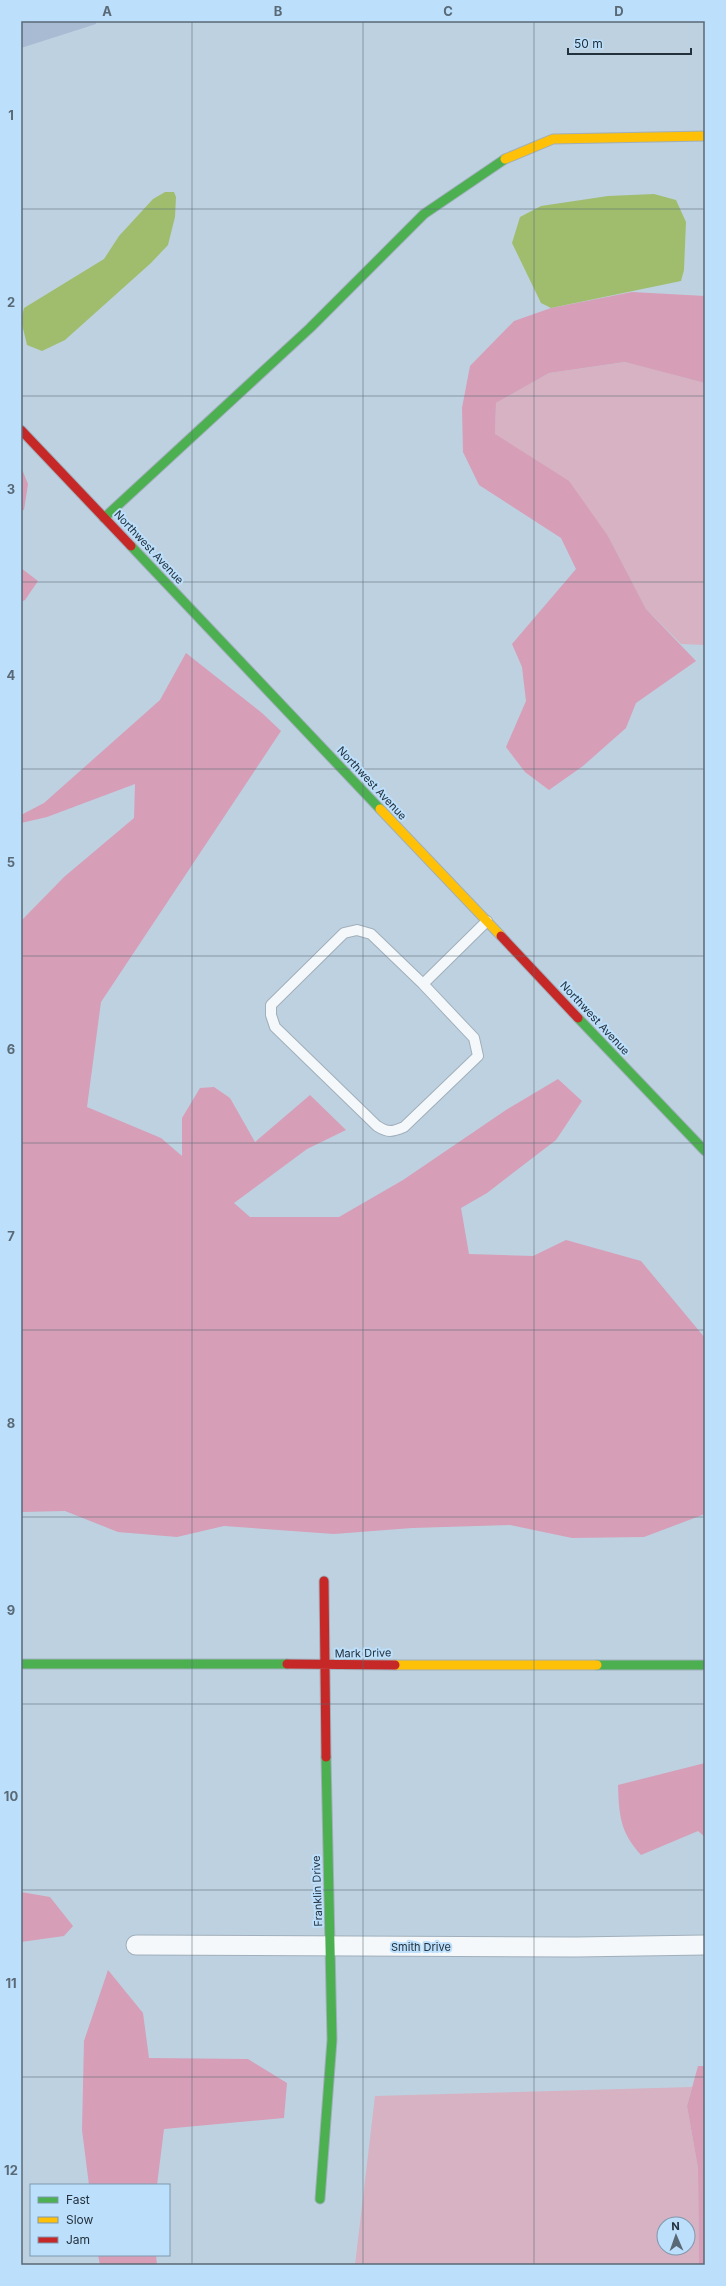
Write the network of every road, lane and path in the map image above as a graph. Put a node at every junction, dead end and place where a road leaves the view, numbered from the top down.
1 (705, 136) edge
2 (21, 430) edge
3 (104, 518) junction
4 (487, 921) junction
5 (423, 984) junction
6 (705, 1151) edge
7 (324, 1581) dead end
8 (21, 1664) edge
9 (705, 1665) edge
10 (326, 1666) junction
11 (136, 1945) dead end
12 (330, 1945) junction
13 (705, 1945) edge
14 (320, 2200) dead end

1 - 3 street
2 - 3 street, Northwest Avenue
3 - 4 street, Northwest Avenue
4 - 5 lane
4 - 6 street, Northwest Avenue
5 - 5 lane
7 - 10 street, Franklin Drive
8 - 10 street, Mark Drive
9 - 10 street, Mark Drive
10 - 12 street, Franklin Drive
11 - 12 street, Smith Drive
12 - 13 street, Smith Drive
12 - 14 street, Franklin Drive

